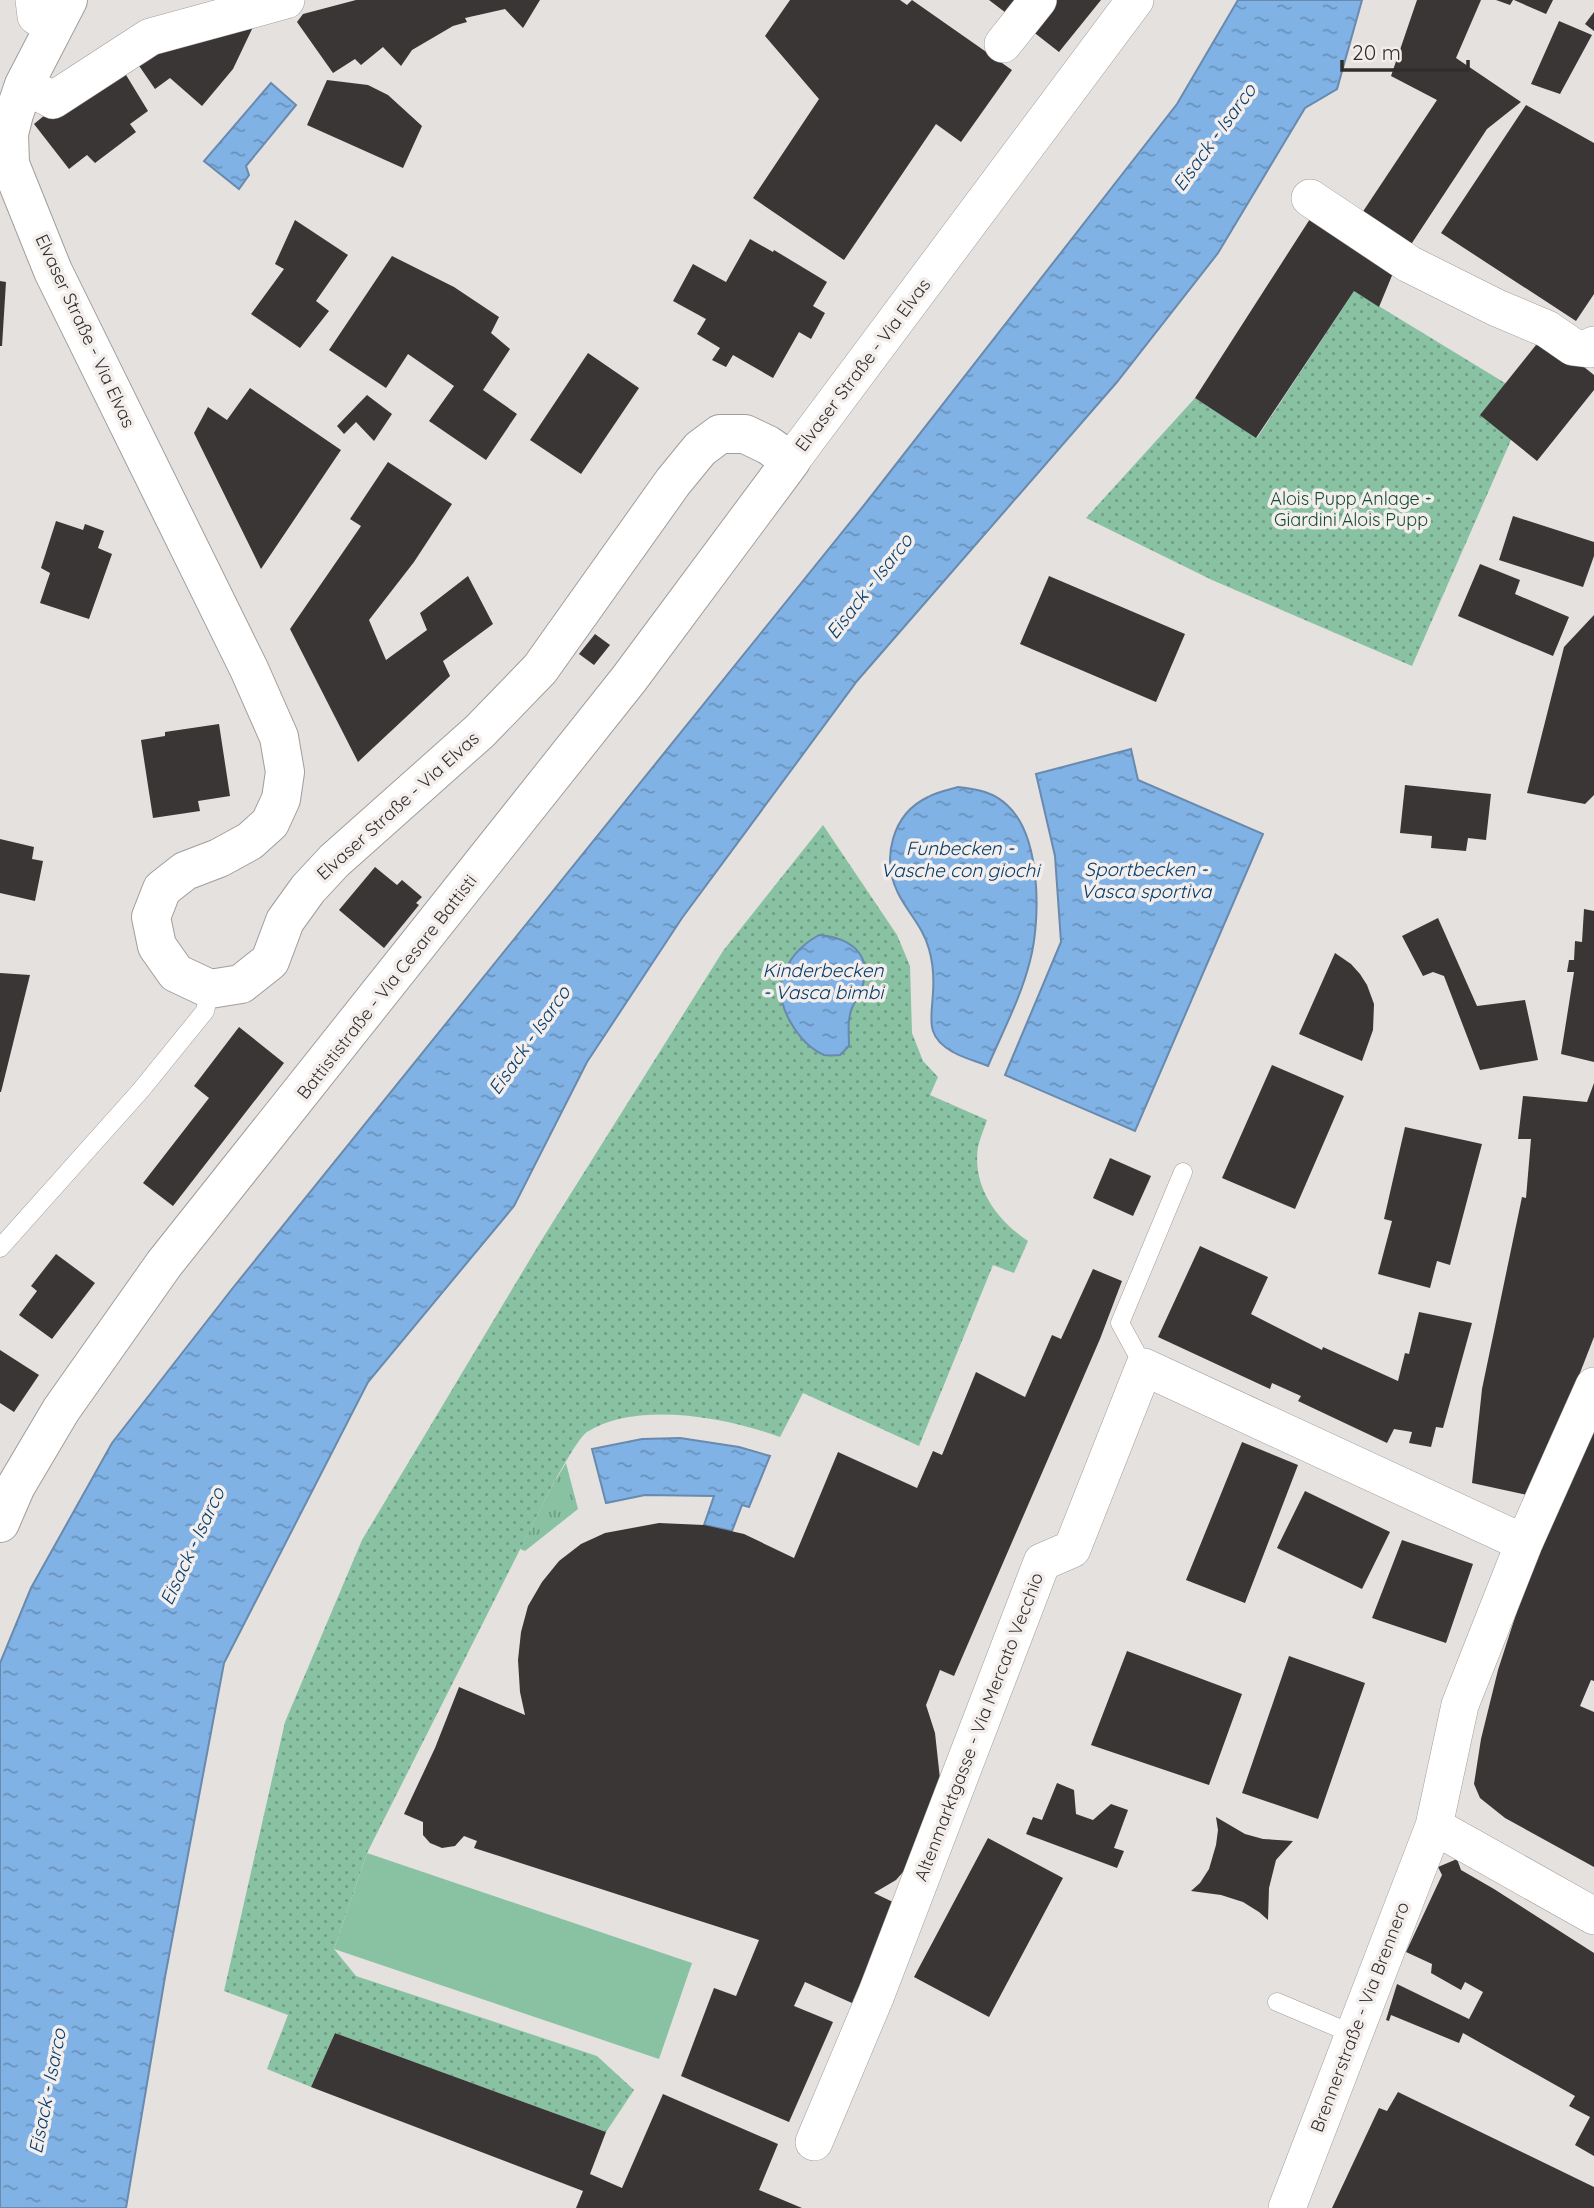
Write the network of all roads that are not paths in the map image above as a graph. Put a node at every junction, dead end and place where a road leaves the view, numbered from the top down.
1 (286, 0) edge
2 (1038, 0) edge
3 (1135, 0) edge
4 (52, 9) edge
5 (1003, 44) dead end
6 (24, 85) junction
7 (5, 169) edge
8 (1323, 206) dead end
9 (1594, 345) edge
10 (791, 461) junction
11 (210, 989) junction
12 (1183, 1172) dead end
13 (0, 1248) edge
14 (1144, 1367) junction
15 (1594, 1386) edge
16 (0, 1523) edge
17 (1524, 1543) junction
18 (1434, 1826) junction
19 (1594, 1916) edge
20 (1277, 2002) dead end
21 (1353, 2034) junction
22 (814, 2142) dead end
23 (1287, 2208) edge

1 - 6 street
2 - 5 street
3 - 10 street, Elvaser Straße - Via Elvas
4 - 6 street, Elvaser Straße - Via Elvas
6 - 7 street, Elvaser Straße - Via Elvas
7 - 11 street, Elvaser Straße - Via Elvas
8 - 9 street
10 - 11 street, Elvaser Straße - Via Elvas
10 - 16 street, Battististraße - Via Cesare Battisti
11 - 13 lane
12 - 14 lane
14 - 17 street
14 - 22 street, Altenmarktgasse - Via Mercato Vecchio
15 - 17 street
17 - 18 street
18 - 19 street
18 - 21 street, Brennerstraße - Via Brennero
20 - 21 lane
21 - 23 street, Brennerstraße - Via Brennero

